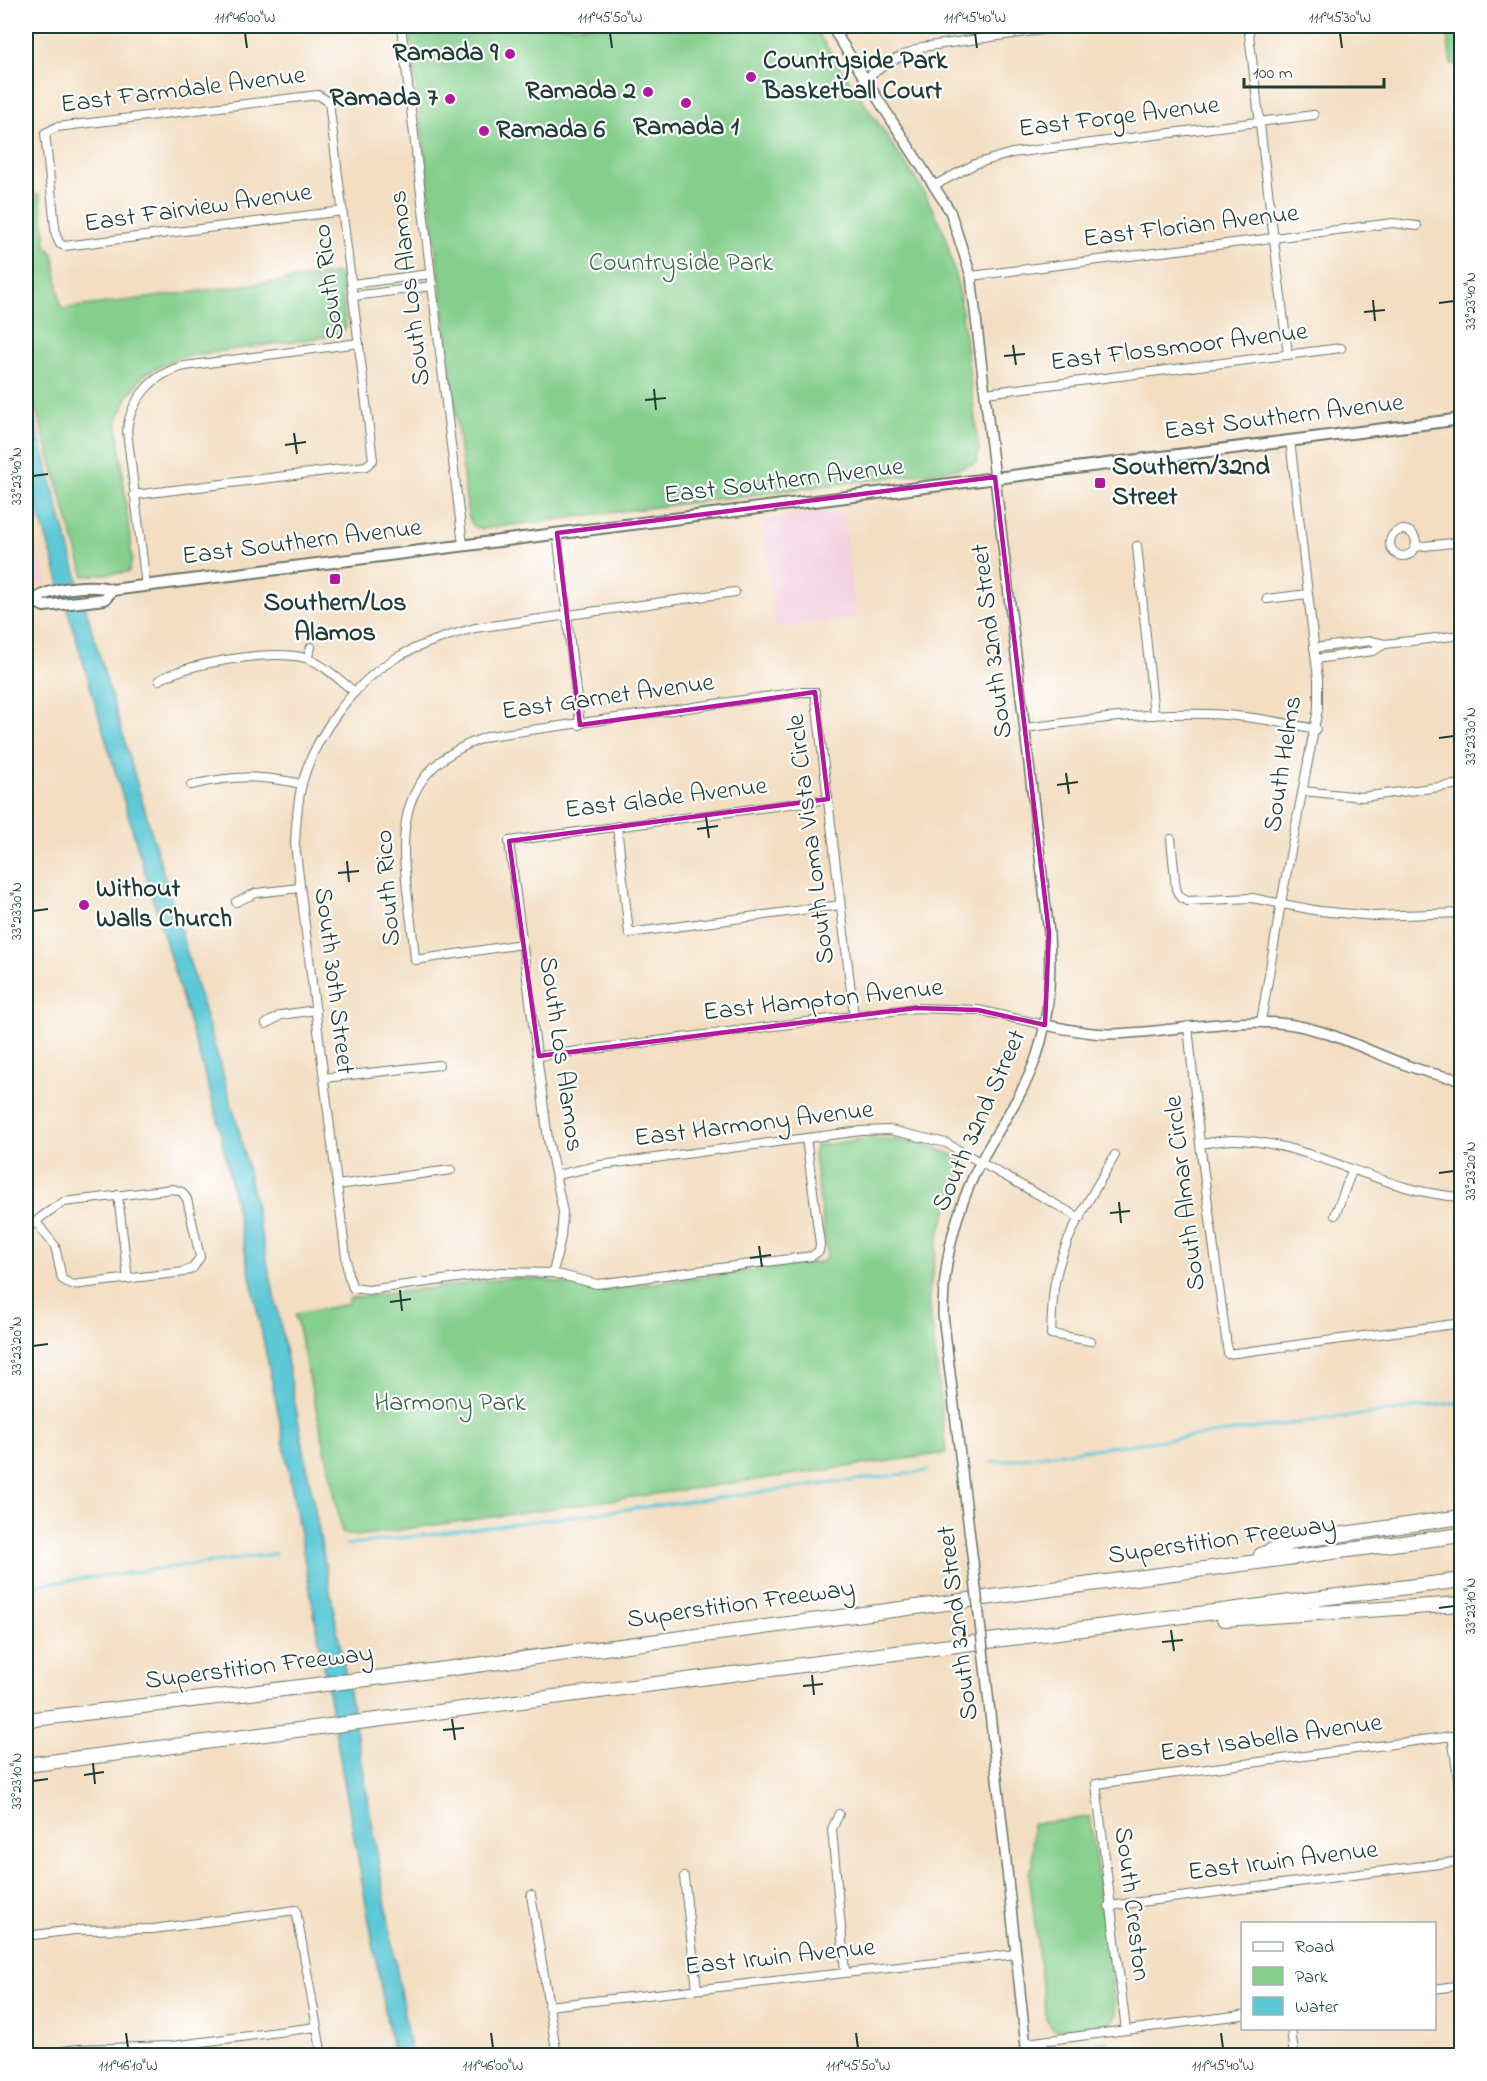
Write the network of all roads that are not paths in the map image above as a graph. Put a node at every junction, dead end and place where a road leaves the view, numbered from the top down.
1 (401, 26) edge
2 (831, 26) edge
3 (1069, 26) edge
4 (1248, 26) edge
5 (864, 79) junction
6 (328, 99) joint
7 (1314, 115) dead end
8 (1260, 121) junction
9 (935, 185) junction
10 (343, 211) junction
11 (1417, 226) dead end
12 (1274, 238) junction
13 (60, 244) joint
14 (430, 274) junction
15 (971, 276) junction
16 (352, 284) junction
17 (432, 286) junction
18 (354, 296) junction
19 (359, 343) junction
20 (1341, 348) dead end
21 (1288, 355) junction
22 (986, 393) junction
23 (1461, 419) edge
24 (1290, 440) junction
25 (995, 477) junction
26 (134, 495) junction
27 (557, 533) junction
28 (1461, 542) edge
29 (463, 545) junction
30 (1137, 546) dead end
31 (1415, 547) dead end
32 (146, 586) junction
33 (112, 590) junction
34 (735, 592) dead end
35 (1308, 594) junction
36 (1267, 599) dead end
37 (30, 601) edge
38 (566, 618) junction
39 (1461, 635) edge
40 (1385, 644) junction
41 (311, 647) dead end
42 (1314, 648) junction
43 (307, 658) junction
44 (1316, 659) junction
45 (159, 680) dead end
46 (355, 692) junction
47 (815, 693) joint
48 (1154, 715) junction
49 (580, 725) junction
50 (1025, 728) junction
51 (1316, 729) junction
52 (421, 782) joint
53 (302, 784) junction
54 (1461, 784) edge
55 (191, 785) dead end
56 (1303, 791) junction
57 (828, 799) junction
58 (617, 826) junction
59 (1171, 839) dead end
60 (509, 841) joint
61 (300, 888) junction
62 (236, 902) dead end
63 (1281, 903) junction
64 (840, 905) junction
65 (1461, 914) edge
66 (522, 944) junction
67 (316, 1010) junction
68 (854, 1016) junction
69 (1261, 1022) junction
70 (266, 1024) dead end
71 (1046, 1025) junction
72 (1188, 1026) junction
73 (539, 1056) junction
74 (439, 1065) dead end
75 (324, 1078) junction
76 (1461, 1079) edge
77 (806, 1138) junction
78 (1200, 1144) junction
79 (1115, 1155) dead end
80 (981, 1162) junction
81 (452, 1170) dead end
82 (1352, 1171) junction
83 (557, 1175) junction
84 (337, 1185) junction
85 (118, 1195) junction
86 (1461, 1197) edge
87 (1335, 1215) dead end
88 (1080, 1218) junction
89 (36, 1222) junction
90 (26, 1229) edge
91 (553, 1273) junction
92 (128, 1279) junction
93 (1461, 1323) edge
94 (1091, 1341) dead end
95 (1461, 1516) edge
96 (1461, 1535) edge
97 (1245, 1562) junction
98 (1461, 1580) edge
99 (1461, 1604) edge
100 (1097, 1627) junction
101 (26, 1720) edge
102 (26, 1765) edge
103 (1096, 1784) joint
104 (1461, 1806) edge
105 (839, 1814) dead end
106 (1461, 1861) edge
107 (684, 1877) dead end
108 (531, 1895) dead end
109 (1109, 1906) junction
110 (26, 1936) edge
111 (1016, 1953) junction
112 (845, 1972) junction
113 (1461, 1985) edge
114 (697, 1989) junction
115 (1436, 1989) edge
116 (548, 2006) junction
117 (1241, 2015) edge
118 (316, 2027) junction
119 (1126, 2030) junction
120 (1291, 2030) edge
121 (1026, 2043) junction
122 (27, 2055) edge
123 (322, 2055) edge
124 (557, 2055) edge
125 (1028, 2055) edge
126 (1294, 2055) edge

1 - 14 street, South Los Alamos
2 - 5 street, South 32nd Street
3 - 5 street
4 - 8 street
5 - 9 street, South 32nd Street
6 - 10 street, South Rico
6 - 13 street, East Farmdale Avenue
7 - 8 street, East Forge Avenue
8 - 9 street, East Forge Avenue
8 - 12 street
9 - 15 street, South 32nd Street
10 - 13 street, East Fairview Avenue
10 - 16 street, South Rico
11 - 12 street, East Florian Avenue
12 - 15 street, East Florian Avenue
12 - 21 street
14 - 16 street
14 - 17 street, South Los Alamos
15 - 22 street, South 32nd Street
16 - 18 street, South Rico
17 - 18 street
17 - 29 street, South Los Alamos
18 - 19 street, South Rico
19 - 26 street
19 - 26 street, South Rico
20 - 21 street, East Flossmoor Avenue
21 - 22 street, East Flossmoor Avenue
22 - 25 street, South 32nd Street
23 - 24 main road, East Southern Avenue
24 - 25 main road, East Southern Avenue
24 - 35 street, South Helms
25 - 27 main road, East Southern Avenue
25 - 50 street, South 32nd Street
26 - 32 street
27 - 29 main road, East Southern Avenue
27 - 38 street
28 - 31 street
29 - 32 main road, East Southern Avenue
30 - 48 street
32 - 33 main road, East Southern Avenue
33 - 37 main road, East Southern Avenue
33 - 37 main road, East Southern Avenue
34 - 38 street, South 30th Street
35 - 36 street
35 - 42 street, South Helms
38 - 46 street, South 30th Street
38 - 49 street
39 - 40 street
40 - 42 street
40 - 44 street
41 - 43 street
42 - 44 street, South Helms
43 - 45 street
43 - 46 street
44 - 51 street, South Helms
46 - 53 street, South 30th Street
47 - 49 street, East Garnet Avenue
47 - 57 street, South Loma Vista Circle
48 - 50 street
48 - 51 street
49 - 52 street, East Garnet Avenue
50 - 71 street, South 32nd Street
51 - 56 street, South Helms
52 - 66 street, South Rico
53 - 55 street
53 - 61 street, South 30th Street
54 - 56 street
56 - 63 street, South Helms
57 - 58 street, East Glade Avenue
57 - 64 street, South Loma Vista Circle
58 - 60 street, East Glade Avenue
58 - 64 street
59 - 63 street
60 - 66 street, South Los Alamos
61 - 62 street
61 - 67 street, South 30th Street
63 - 65 street
63 - 69 street, South Helms
64 - 68 street, South Loma Vista Circle
66 - 73 street, South Los Alamos
67 - 70 street
67 - 75 street, South 30th Street
68 - 71 street, East Hampton Avenue
68 - 73 street, East Hampton Avenue
69 - 72 street, East Hampton Avenue
69 - 76 street, East Hampton Avenue
71 - 72 street, East Hampton Avenue
71 - 80 street, South 32nd Street
72 - 78 street, South Almar Circle
73 - 83 street, South Los Alamos
74 - 75 street
75 - 84 street, South 30th Street
77 - 80 street, East Harmony Avenue
77 - 83 street, East Harmony Avenue
77 - 91 street
78 - 82 street
78 - 93 street, South Almar Circle
79 - 88 street
80 - 88 street, East Harmony Avenue
80 - 111 street, South 32nd Street, bridge
81 - 84 street
82 - 86 street
82 - 87 street
83 - 91 street, South Los Alamos
84 - 91 street, South 30th Street
85 - 89 street
85 - 92 street
85 - 92 street
88 - 94 street
89 - 90 street
89 - 92 street
95 - 97 highway
96 - 97 highway, Superstition Freeway
97 - 101 highway, Superstition Freeway
98 - 100 highway
99 - 100 highway
100 - 102 highway
103 - 104 street, East Isabella Avenue
103 - 109 street, South Creston
105 - 112 street
106 - 109 street, East Irwin Avenue
107 - 114 street
108 - 116 street
109 - 119 street, South Creston
110 - 118 street
111 - 112 street, East Irwin Avenue
111 - 121 street, South 32nd Street
112 - 114 street, East Irwin Avenue
113 - 115 street
114 - 116 street, East Irwin Avenue
116 - 124 street
117 - 119 street
118 - 122 street
118 - 123 street
119 - 121 street
120 - 126 street
121 - 125 street, South 32nd Street

